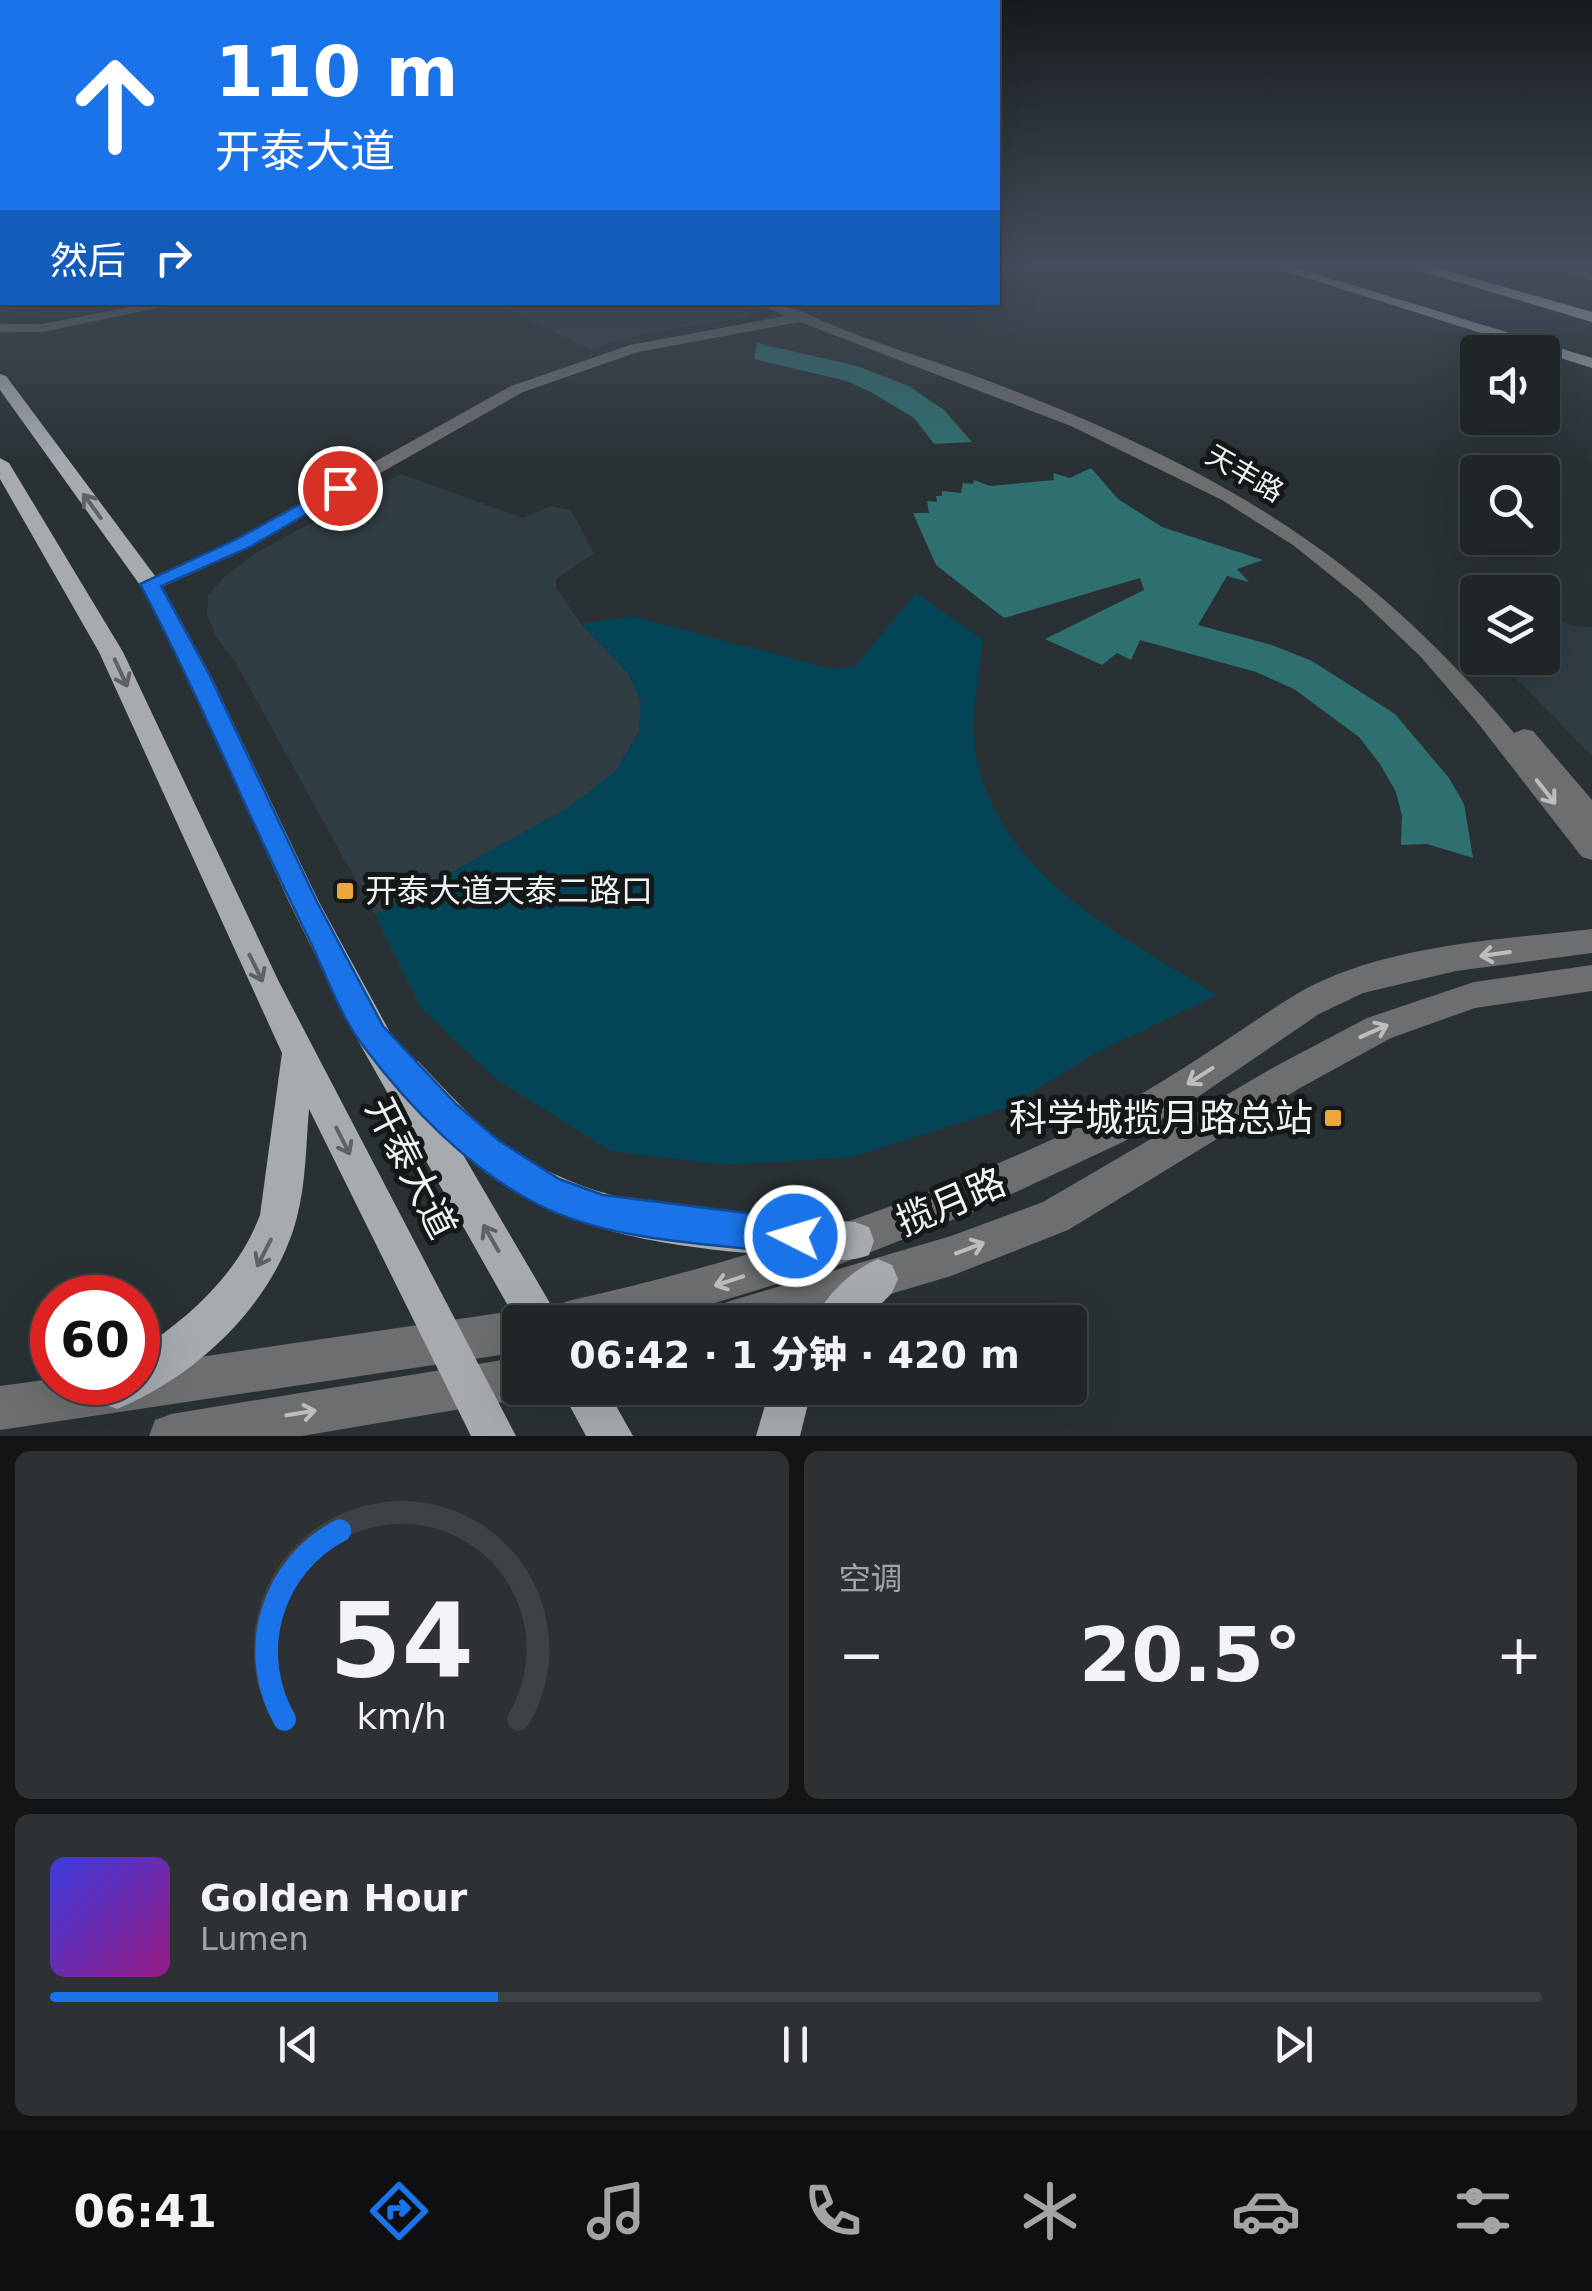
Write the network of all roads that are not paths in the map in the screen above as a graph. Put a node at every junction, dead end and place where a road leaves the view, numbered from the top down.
1 (35, 331) edge
2 (725, 331) edge
3 (842, 331) edge
4 (844, 331) edge
5 (1497, 331) edge
6 (1502, 331) edge
7 (0, 346) edge
8 (1592, 359) edge
9 (0, 379) edge
10 (0, 463) edge
11 (150, 584) junction
12 (1592, 818) edge
13 (1592, 850) edge
14 (1592, 941) edge
15 (1592, 978) edge
16 (372, 1036) junction
17 (298, 1054) junction
18 (856, 1241) junction
19 (878, 1279) junction
20 (530, 1305) edge
21 (650, 1305) edge
22 (789, 1305) edge
23 (851, 1305) edge
24 (502, 1333) edge
25 (446, 1340) junction
26 (160, 1357) edge
27 (160, 1378) edge
28 (502, 1381) edge
29 (467, 1387) junction
30 (30, 1402) edge
31 (592, 1405) edge
32 (786, 1405) edge
33 (0, 1408) edge
34 (171, 1436) edge
35 (494, 1436) edge
36 (611, 1436) edge
37 (778, 1436) edge

1 - 7 street
2 - 11 street
3 -> 13 street, 天丰路
4 - 12 street, 天丰路
5 - 8 main road
6 - 8 main road
11 -> 9 main road, 开泰大道
10 -> 17 main road, 开泰大道
11 - 16 main road, 开泰大道
14 -> 18 street, 揽月路
19 -> 15 street, 揽月路
16 - 18 main road
20 -> 16 main road, 开泰大道
17 -> 25 main road, 开泰大道
17 -> 26 main road
18 -> 21 street, 揽月路
19 - 22 street, 揽月路
19 - 23 main road
24 - 25 street
25 - 27 street
25 - 29 main road, 开泰大道
28 - 29 street
34 -> 29 street
29 - 35 main road, 开泰大道
30 - 33 street
31 - 36 main road
32 - 37 main road

